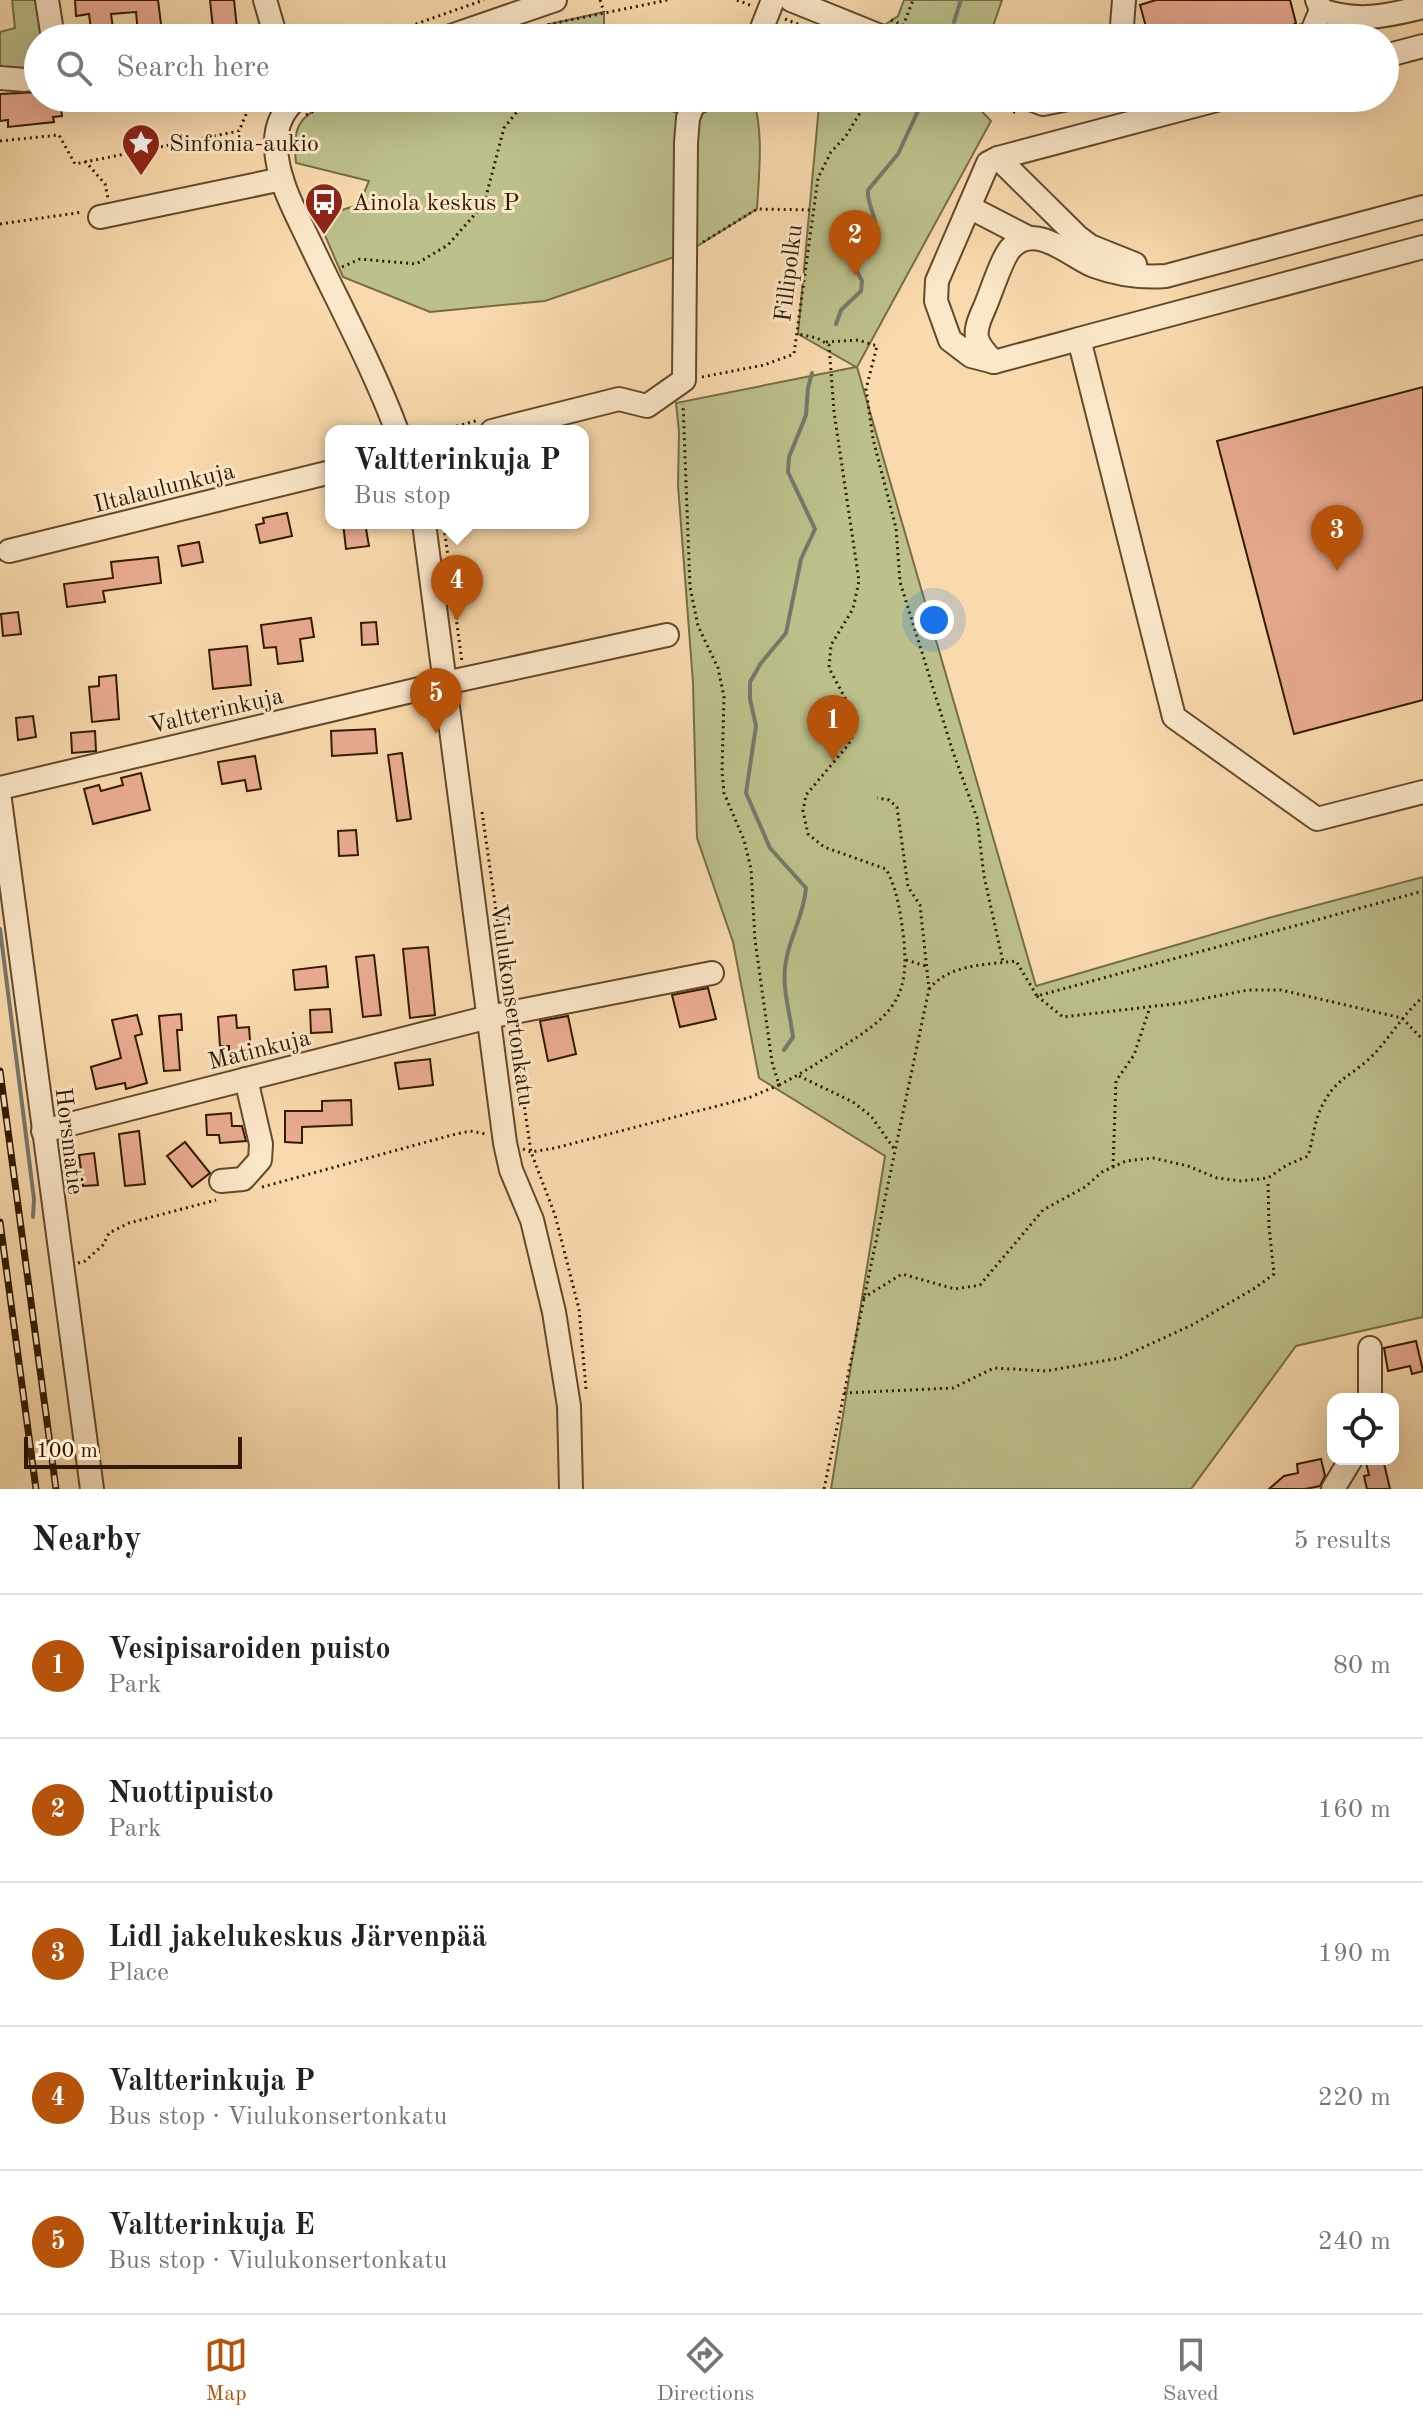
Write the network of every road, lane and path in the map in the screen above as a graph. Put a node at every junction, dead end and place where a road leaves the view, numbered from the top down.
1 (47, 0) edge
2 (265, 0) edge
3 (484, 0) edge
4 (555, 0) edge
5 (600, 0) edge
6 (668, 0) edge
7 (773, 0) edge
8 (791, 0) edge
9 (913, 0) edge
10 (1124, 0) edge
11 (1422, 6) edge
12 (1330, 7) edge
13 (604, 12) junction
14 (51, 24) edge
15 (272, 24) edge
16 (416, 24) edge
17 (486, 24) edge
18 (550, 24) edge
19 (764, 24) edge
20 (850, 24) edge
21 (904, 24) edge
22 (1122, 24) edge
23 (1318, 24) edge
24 (1423, 46) edge
25 (1399, 52) edge
26 (0, 78) edge
27 (24, 80) edge
28 (245, 112) edge
29 (288, 112) edge
30 (517, 112) edge
31 (690, 112) edge
32 (862, 112) edge
33 (1171, 112) edge
34 (0, 141) edge
35 (998, 158) junction
36 (85, 161) junction
37 (282, 179) junction
38 (969, 207) junction
39 (1423, 207) edge
40 (814, 210) junction
41 (105, 213) joint
42 (1029, 238) junction
43 (1423, 247) edge
44 (686, 253) junction
45 (1166, 276) junction
46 (343, 277) dead end
47 (798, 334) junction
48 (1079, 339) junction
49 (823, 342) junction
50 (994, 362) junction
51 (684, 380) junction
52 (394, 425) edge
53 (516, 425) edge
54 (325, 473) edge
55 (425, 529) edge
56 (9, 551) dead end
57 (667, 635) dead end
58 (445, 683) junction
59 (0, 788) edge
60 (1423, 792) edge
61 (877, 798) dead end
62 (0, 800) edge
63 (1423, 891) edge
64 (906, 960) junction
65 (1003, 962) junction
66 (926, 966) junction
67 (712, 973) dead end
68 (929, 989) junction
69 (1037, 996) junction
70 (1423, 997) edge
71 (1150, 1007) junction
72 (489, 1017) junction
73 (1402, 1018) junction
74 (1423, 1040) edge
75 (798, 1076) junction
76 (246, 1079) junction
77 (779, 1085) junction
78 (43, 1131) junction
79 (505, 1143) junction
80 (895, 1150) junction
81 (1113, 1167) junction
82 (1268, 1178) junction
83 (221, 1190) joint
84 (252, 1190) dead end
85 (61, 1266) junction
86 (863, 1299) junction
87 (1370, 1348) dead end
88 (844, 1393) junction
89 (1370, 1393) edge
90 (1347, 1465) edge
91 (92, 1489) edge
92 (571, 1489) edge
93 (824, 1489) edge
94 (1333, 1489) edge

1 - 14 street
2 - 15 street
3 - 16 path
4 - 17 street
5 - 13 path
6 - 13 path
7 - 19 street
8 - 20 street
9 - 21 path
10 - 22 street
11 - 12 street
12 - 23 street
13 - 18 path
24 - 25 street
26 - 27 street
28 - 36 path
29 - 37 street
30 - 46 path
31 - 44 street
32 - 40 path, Fillipolku
33 - 35 street
34 - 36 path
35 - 38 street
35 - 45 street
36 - 41 path
37 - 41 street
37 - 52 street
38 - 42 street
38 - 50 street
39 - 45 street
40 - 44 path
40 - 47 path, Fillipolku
42 - 45 street
42 - 50 street
43 - 48 street
44 - 51 street
47 - 49 path
47 - 51 path, Fillipolku
48 - 50 street
48 - 60 street
49 - 64 path
49 - 65 path
51 - 53 street
51 - 77 path
54 - 56 street, Iltalaulunkuja
55 - 58 street, Viulukonsertonkatu
57 - 58 street, Valtterinkuja
58 - 59 street, Valtterinkuja
58 - 72 street, Viulukonsertonkatu
61 - 66 path
62 - 78 street, Horsmatie
63 - 69 path
64 - 66 path
64 - 75 path
65 - 68 path
65 - 69 path
66 - 68 path
67 - 72 street, Matinkuja
68 - 80 path
69 - 71 path
70 - 73 path
71 - 73 path
71 - 81 path
72 - 76 street, Matinkuja
72 - 79 street, Viulukonsertonkatu
73 - 74 path
73 - 82 path
75 - 77 path
75 - 80 path
76 - 78 street, Matinkuja
76 - 83 street
77 - 79 path
78 - 85 street, Horsmatie
79 - 84 path
79 - 92 street, Viulukonsertonkatu
80 - 86 path
81 - 82 path
81 - 86 path
82 - 88 path
83 - 85 path
85 - 91 street, Horsmatie
86 - 88 path
87 - 89 street
88 - 93 path
90 - 94 street

